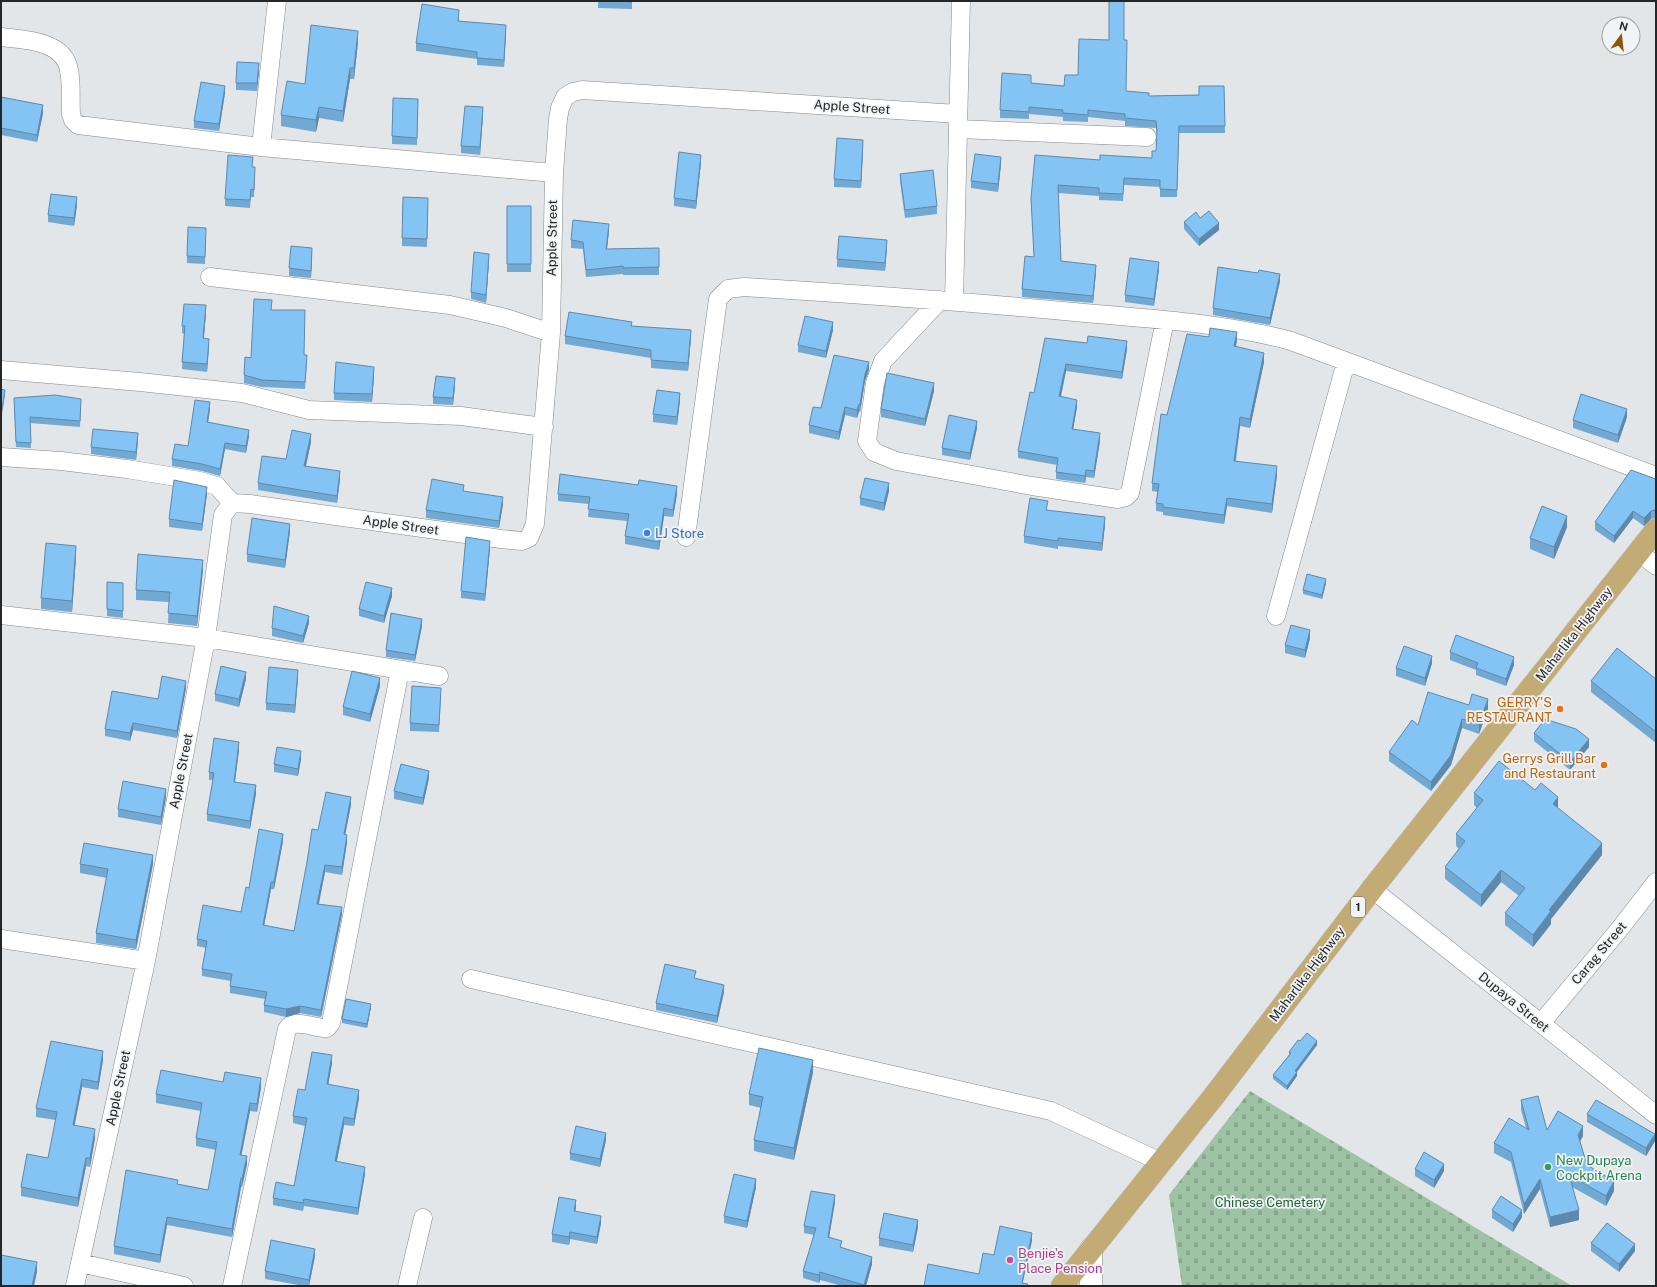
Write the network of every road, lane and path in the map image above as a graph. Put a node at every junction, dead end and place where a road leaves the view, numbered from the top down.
1 (277, 1) edge
2 (961, 1) edge
3 (1, 37) edge
4 (958, 122) junction
5 (1147, 137) dead end
6 (261, 147) junction
7 (554, 173) junction
8 (210, 277) dead end
9 (947, 300) junction
10 (1165, 320) junction
11 (550, 333) junction
12 (1346, 362) junction
13 (1, 370) edge
14 (544, 427) junction
15 (1, 457) edge
16 (1656, 476) edge
17 (232, 503) junction
18 (1656, 530) edge
19 (686, 537) dead end
20 (1639, 552) junction
21 (1656, 566) edge
22 (1, 615) edge
23 (1276, 616) dead end
24 (206, 638) junction
25 (400, 670) junction
26 (439, 676) dead end
27 (1656, 882) edge
28 (1372, 889) junction
29 (1, 939) edge
30 (146, 961) junction
31 (471, 979) dead end
32 (1540, 1023) junction
33 (1653, 1108) edge
34 (1161, 1162) junction
35 (423, 1218) dead end
36 (1091, 1250) junction
37 (80, 1263) junction
38 (75, 1286) edge
39 (184, 1286) edge
40 (232, 1286) edge
41 (407, 1286) edge
42 (1062, 1286) edge
43 (1091, 1286) edge

1 - 6 street
2 - 4 street
3 - 6 street
4 - 5 street, Apple Street
4 - 7 street, Apple Street
4 - 9 street
6 - 7 street
7 - 11 street, Apple Street
8 - 11 street
9 - 10 street
9 - 10 street
9 - 19 street
10 - 12 street
11 - 14 street, Apple Street
12 - 16 street
12 - 23 street
13 - 14 street
14 - 17 street, Apple Street
15 - 17 street
17 - 24 street, Apple Street
18 - 20 highway, Maharlika Highway / 1
20 - 21 street
20 - 28 highway, Maharlika Highway / 1
22 - 24 street
24 - 25 street
24 - 30 street, Apple Street
25 - 26 street
25 - 40 street
27 - 32 street, Carag Street
28 - 32 street, Dupaya Street
28 - 34 highway, Maharlika Highway / 1
29 - 30 street
30 - 37 street, Apple Street
31 - 34 street
32 - 33 street, Dupaya Street
34 - 36 highway, Maharlika Highway / 1
35 - 41 street
36 - 42 highway, Maharlika Highway / 1
36 - 43 street
37 - 38 street, Apple Street
37 - 39 street

